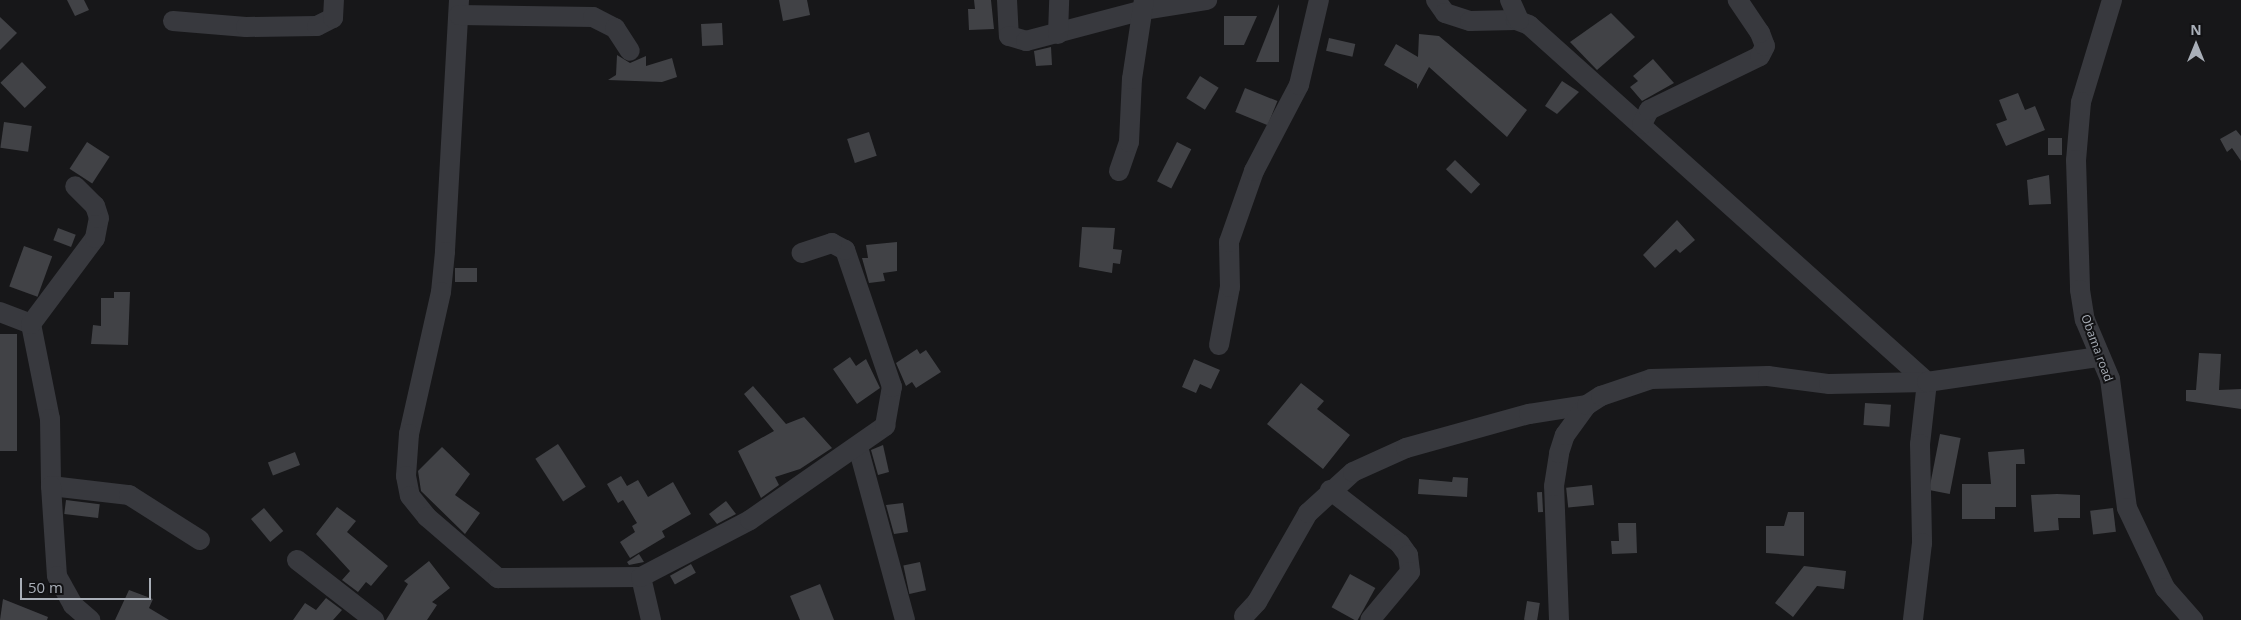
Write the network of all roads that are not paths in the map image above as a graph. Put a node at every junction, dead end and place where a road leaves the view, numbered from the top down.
1 (334, 0) edge
2 (1007, 0) edge
3 (1059, 0) edge
4 (1207, 0) edge
5 (1319, 0) edge
6 (1436, 0) edge
7 (1510, 0) edge
8 (1738, 0) edge
9 (2112, 0) edge
10 (1144, 5) edge
11 (459, 8) edge
12 (1519, 20) junction
13 (173, 21) dead end
14 (1058, 34) junction
15 (630, 51) dead end
16 (1642, 124) junction
17 (1119, 171) dead end
18 (75, 186) dead end
19 (802, 253) dead end
20 (0, 312) edge
21 (31, 324) junction
22 (1219, 345) dead end
23 (2099, 357) junction
24 (1926, 382) junction
25 (1587, 405) junction
26 (858, 447) junction
27 (51, 486) junction
28 (1330, 490) junction
29 (200, 540) dead end
30 (297, 560) dead end
31 (641, 577) junction
32 (1244, 616) dead end
33 (2186, 618) edge
34 (90, 620) edge
35 (374, 620) edge
36 (651, 620) edge
37 (905, 620) edge
38 (1370, 620) edge
39 (1559, 620) edge
40 (1913, 620) edge

1 - 13 street
2 - 14 street
3 - 14 street
4 - 10 street
5 - 22 street
6 - 12 street
7 - 12 street
8 - 16 street
9 - 23 street, Obama road
10 - 14 street
10 - 17 street
11 - 15 street
11 - 31 street
12 - 16 street
16 - 24 street
18 - 21 street
19 - 26 street
20 - 21 street
21 - 27 street
23 - 24 street
23 - 33 street, Obama road
24 - 25 street
24 - 40 street
25 - 28 street
25 - 39 street
26 - 31 street
26 - 37 street
27 - 29 street
27 - 34 street
28 - 32 street
28 - 38 street
30 - 35 street
31 - 36 street

